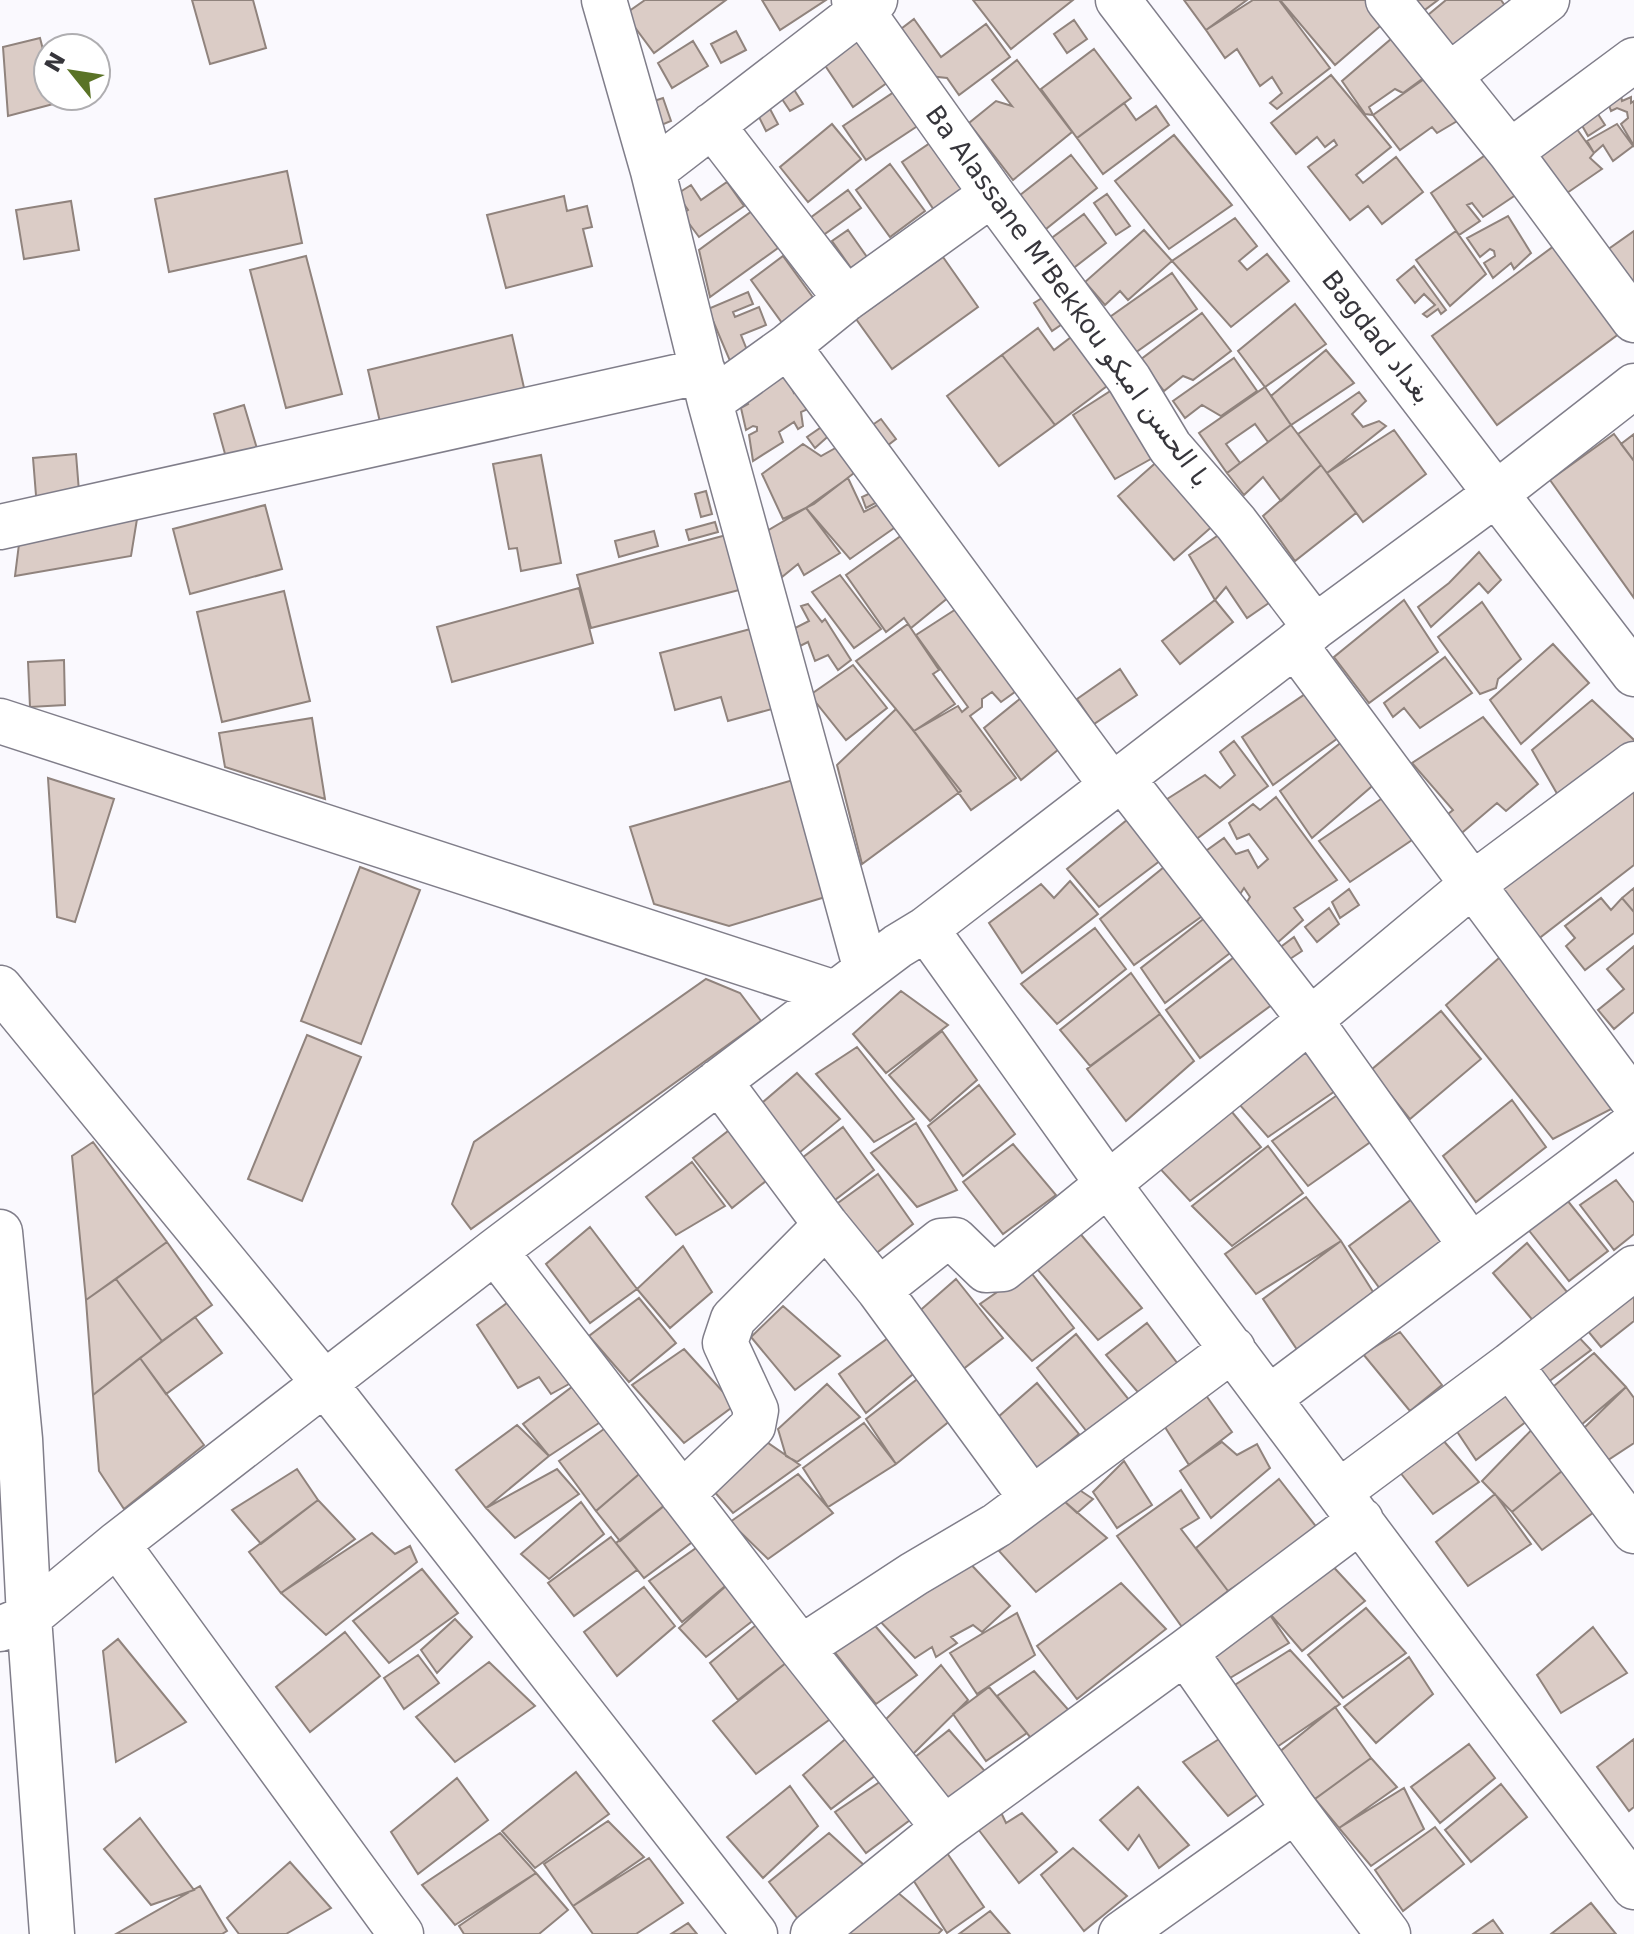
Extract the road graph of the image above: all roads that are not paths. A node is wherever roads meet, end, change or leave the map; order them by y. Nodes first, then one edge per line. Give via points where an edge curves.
1 (604, 0) edge
2 (1118, 0) edge
3 (1388, 0) edge
4 (1547, 0) edge
5 (864, 3) edge
6 (1634, 60) edge
7 (1449, 76) junction
8 (712, 125) junction
9 (1510, 152) junction
10 (653, 171) junction
11 (992, 194) junction
12 (846, 299) junction
13 (1634, 320) edge
14 (788, 346) junction
15 (706, 386) junction
16 (1634, 386) edge
17 (1497, 493) junction
18 (0, 527) edge
19 (1305, 636) junction
20 (1634, 674) edge
21 (0, 721) edge
22 (1634, 764) edge
23 (1117, 782) junction
24 (1473, 884) junction
25 (926, 929) junction
26 (850, 982) junction
27 (0, 988) edge
28 (1310, 1020) junction
29 (719, 1081) junction
30 (1634, 1102) edge
31 (1634, 1124) edge
32 (1108, 1184) junction
33 (826, 1225) junction
34 (0, 1232) edge
35 (1471, 1246) junction
36 (495, 1251) junction
37 (1634, 1268) edge
38 (879, 1290) junction
39 (1233, 1349) junction
40 (1510, 1365) junction
41 (325, 1384) junction
42 (1269, 1398) junction
43 (10, 1439) edge
44 (1621, 1486) edge
45 (682, 1494) junction
46 (1032, 1499) junction
47 (1350, 1506) junction
48 (1634, 1531) edge
49 (117, 1544) junction
50 (15, 1623) edge
51 (801, 1648) junction
52 (1185, 1652) junction
53 (1295, 1810) junction
54 (944, 1828) junction
55 (1634, 1887) edge
56 (52, 1934) edge
57 (401, 1934) edge
58 (755, 1934) edge
59 (813, 1934) edge
60 (1121, 1934) edge
61 (1388, 1934) edge

1 - 10 street
2 - 17 street, Bagdad بغداد
3 - 7 street
4 - 7 street
5 - 8 street
5 - 11 street, Ba Alassane M'Bekkou با الحسن امبكو
6 - 9 street
7 - 9 street
8 - 10 street
8 - 12 street
9 - 13 street
10 - 15 street
11 - 12 street
11 - 19 street, Ba Alassane M'Bekkou با الحسن امبكو via 1129,379 1170,447 1236,523
12 - 14 street
14 - 15 street
14 - 23 street
15 - 18 street
15 - 26 street
16 - 17 street
17 - 19 street
17 - 20 street, Bagdad بغداد
19 - 23 street
19 - 24 street, Ba Alassane M'Bekkou با الحسن امبكو
21 - 26 street
22 - 24 street
23 - 25 street
23 - 28 street
24 - 28 street
24 - 30 street, Ba Alassane M'Bekkou با الحسن امبكو
25 - 26 street
25 - 32 street
26 - 29 street
27 - 41 street
28 - 32 street
28 - 35 street
29 - 33 street
29 - 36 street
31 - 35 street
32 - 38 street via 1003,1269 986,1270 955,1240 941,1241
32 - 39 street
33 - 38 street
33 - 45 street via 733,1319 725,1343 756,1410 753,1426
34 - 43 street
35 - 42 street
36 - 41 street
36 - 45 street
37 - 40 street
38 - 46 street
39 - 42 street
39 - 46 street
40 - 44 street
40 - 47 street
41 - 49 street
41 - 58 street
42 - 47 street
43 - 50 street
44 - 48 street
45 - 51 street
46 - 51 street
47 - 52 street
47 - 55 street
49 - 50 street
49 - 57 street
50 - 56 street
51 - 54 street
52 - 53 street
52 - 54 street
53 - 60 street
53 - 61 street
54 - 59 street

